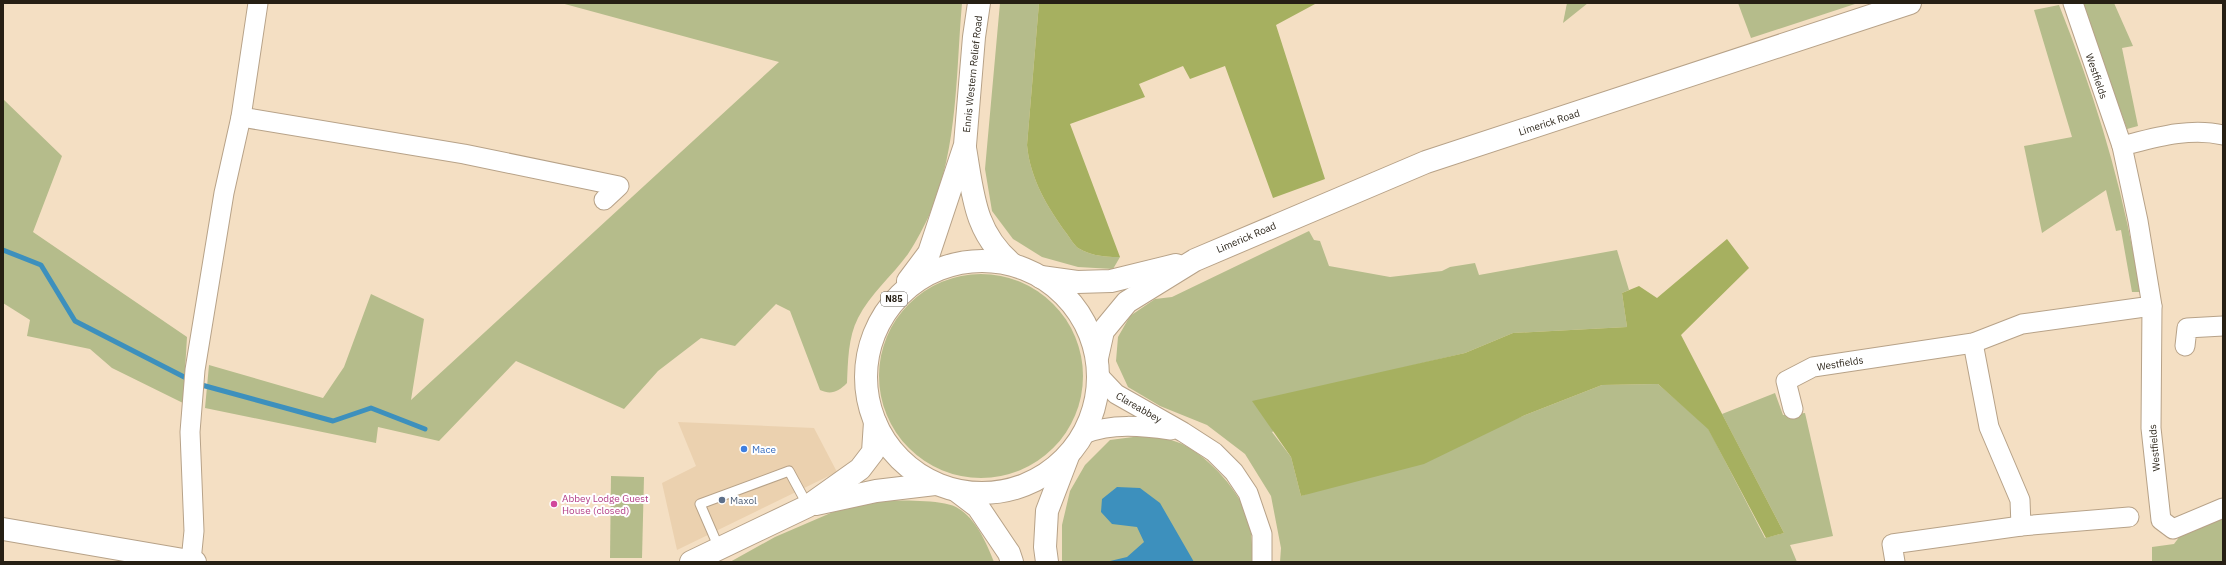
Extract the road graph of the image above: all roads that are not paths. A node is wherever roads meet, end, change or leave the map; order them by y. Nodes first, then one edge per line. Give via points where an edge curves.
1 (258, 3) edge
2 (980, 3) edge
3 (1910, 3) edge
4 (2072, 4) edge
5 (241, 117) junction
6 (2223, 134) edge
7 (965, 145) junction
8 (2122, 146) junction
9 (604, 200) dead end
10 (1195, 260) junction
11 (1012, 264) junction
12 (1041, 277) junction
13 (896, 296) junction
14 (2152, 306) junction
15 (2223, 326) edge
16 (1973, 343) junction
17 (2185, 346) dead end
18 (1098, 367) junction
19 (1793, 409) dead end
20 (875, 422) junction
21 (1183, 432) junction
22 (1084, 434) junction
23 (1068, 456) junction
24 (935, 484) junction
25 (957, 491) junction
26 (808, 506) junction
27 (2223, 508) edge
28 (2129, 517) dead end
29 (2021, 526) junction
30 (3, 529) edge
31 (719, 548) junction
32 (165, 560) edge
33 (193, 562) edge
34 (691, 562) edge
35 (1012, 562) edge
36 (1047, 562) edge
37 (1262, 562) edge
38 (1895, 562) edge

1 - 5 street
2 - 7 main road, Ennis Western Relief Road / N85 via 974,37
3 - 10 main road, Limerick Road via 1426,162
4 - 8 street, Westfields
5 - 9 street via 464,154 619,186
5 - 33 street via 224,193 195,379 190,432
6 - 8 street via 2168,134
7 - 11 main road, Ennis Western Relief Road / N85 via 983,230 997,252
7 - 13 main road, Ennis Western Relief Road / N85 via 929,253
8 - 14 street, Westfields
10 - 12 main road via 1111,281 1077,282
10 - 18 main road via 1127,302 1103,331
11 - 12 main road, N85
11 - 13 main road, N85 via 965,260 939,267 916,279
12 - 18 main road, N85 via 1061,295 1083,323
13 - 20 main road, N85 via 881,317 867,361 867,391
14 - 16 street, Westfields via 2022,324
14 - 27 street, Westfields via 2151,428 2161,520 2173,529
15 - 17 street via 2188,328
16 - 19 street, Westfields via 1813,367 1786,381
16 - 29 street via 1989,427 2020,500
18 - 21 street, Clareabbey via 1116,394
18 - 22 main road, N85 via 1094,405
20 - 24 main road, N85 via 905,461
20 - 26 main road via 873,452 860,468
21 - 22 street, Clareabbey via 1141,426 1101,427
21 - 37 street, Clareabbey via 1214,452 1234,472 1248,492 1262,534
22 - 23 main road, N85
23 - 25 main road, N85 via 1040,478 1019,488 995,493
23 - 36 main road, N85 via 1047,511
24 - 25 main road, N85
24 - 26 main road via 876,491
25 - 35 main road, N85 via 978,507 1009,553
26 - 31 main road
26 - 31 lane via 789,471 700,504
28 - 29 street
29 - 38 street via 1892,544
30 - 32 main road
31 - 34 main road
32 - 33 main road

